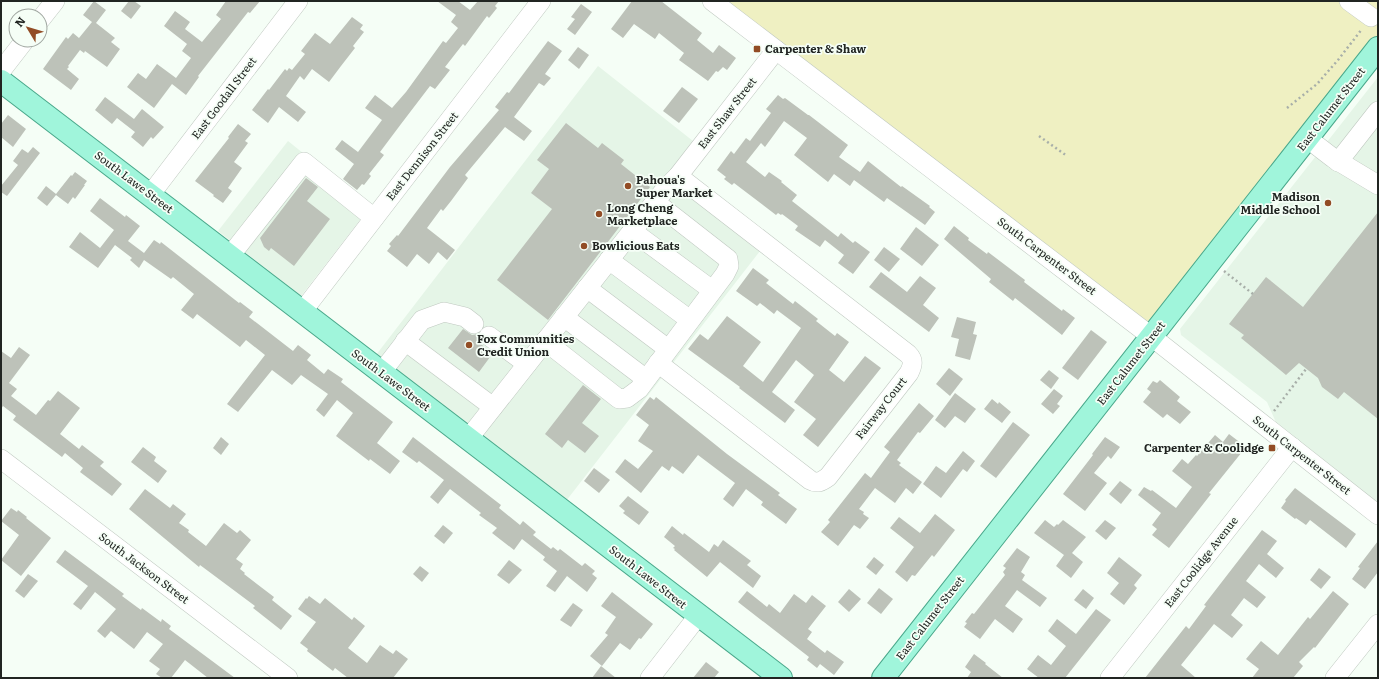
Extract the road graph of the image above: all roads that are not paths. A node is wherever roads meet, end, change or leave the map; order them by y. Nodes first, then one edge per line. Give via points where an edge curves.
1 (55, 1) edge
2 (298, 1) edge
3 (541, 1) edge
4 (712, 1) edge
5 (1349, 1) edge
6 (48, 10) edge
7 (1371, 17) road end
8 (19, 48) edge
9 (1378, 48) edge
10 (776, 50) junction
11 (1, 71) edge
12 (1, 81) edge
13 (1378, 111) edge
14 (1307, 138) junction
15 (1338, 162) junction
16 (678, 176) junction
17 (1378, 185) edge
18 (150, 195) junction
19 (655, 202) junction
20 (374, 218) junction
21 (632, 231) junction
22 (230, 256) junction
23 (610, 260) junction
24 (587, 288) junction
25 (712, 290) junction
26 (302, 312) junction
27 (564, 317) junction
28 (690, 320) junction
29 (1152, 337) junction
30 (405, 341) junction
31 (545, 341) junction
32 (665, 362) junction
33 (527, 364) junction
34 (381, 373) junction
35 (646, 379) junction
36 (493, 407) junction
37 (468, 439) junction
38 (1292, 447) junction
39 (1, 458) edge
40 (1378, 515) edge
41 (698, 616) junction
42 (1378, 624) edge
43 (288, 678) edge
44 (650, 678) edge
45 (781, 678) edge
46 (883, 678) edge
47 (1110, 678) edge
48 (1335, 678) edge

1 - 6 street
2 - 18 street, East Goodall Street
3 - 20 street, East Dennison Street
4 - 10 street, South Carpenter Street
5 - 7 street
8 - 11 street
9 - 14 main road, East Calumet Street
10 - 16 street, East Shaw Street
10 - 29 street, South Carpenter Street
12 - 18 main road, South Lawe Street
13 - 15 street
14 - 15 street
14 - 29 main road, East Calumet Street
15 - 17 street
16 - 19 street, East Shaw Street
16 - 32 street, Fairway Court via 908,354 913,362 909,373 828,477 819,482 810,480
18 - 22 main road, South Lawe Street
19 - 21 street, East Shaw Street
19 - 25 street via 728,259 729,266
20 - 22 street via 304,162
20 - 26 street, East Dennison Street
21 - 23 street, East Shaw Street
21 - 25 street
22 - 26 main road, South Lawe Street
23 - 24 street, East Shaw Street
23 - 28 street
24 - 27 street, East Shaw Street
24 - 32 street
25 - 28 street
26 - 34 main road, South Lawe Street
27 - 31 street, East Shaw Street
27 - 35 street
28 - 32 street
29 - 38 street, South Carpenter Street
29 - 46 main road, East Calumet Street
30 - 33 street via 422,320 444,312 465,317
30 - 34 street
30 - 36 street
31 - 33 street, East Shaw Street
31 - 35 street via 619,399 627,398 639,389
32 - 35 street
33 - 36 street, East Shaw Street
34 - 37 main road, South Lawe Street
36 - 37 street, East Shaw Street
37 - 41 main road, South Lawe Street
38 - 40 street, South Carpenter Street
38 - 47 street, East Coolidge Avenue
39 - 43 street, South Jackson Street
41 - 44 street
41 - 45 main road, South Lawe Street
42 - 48 street

